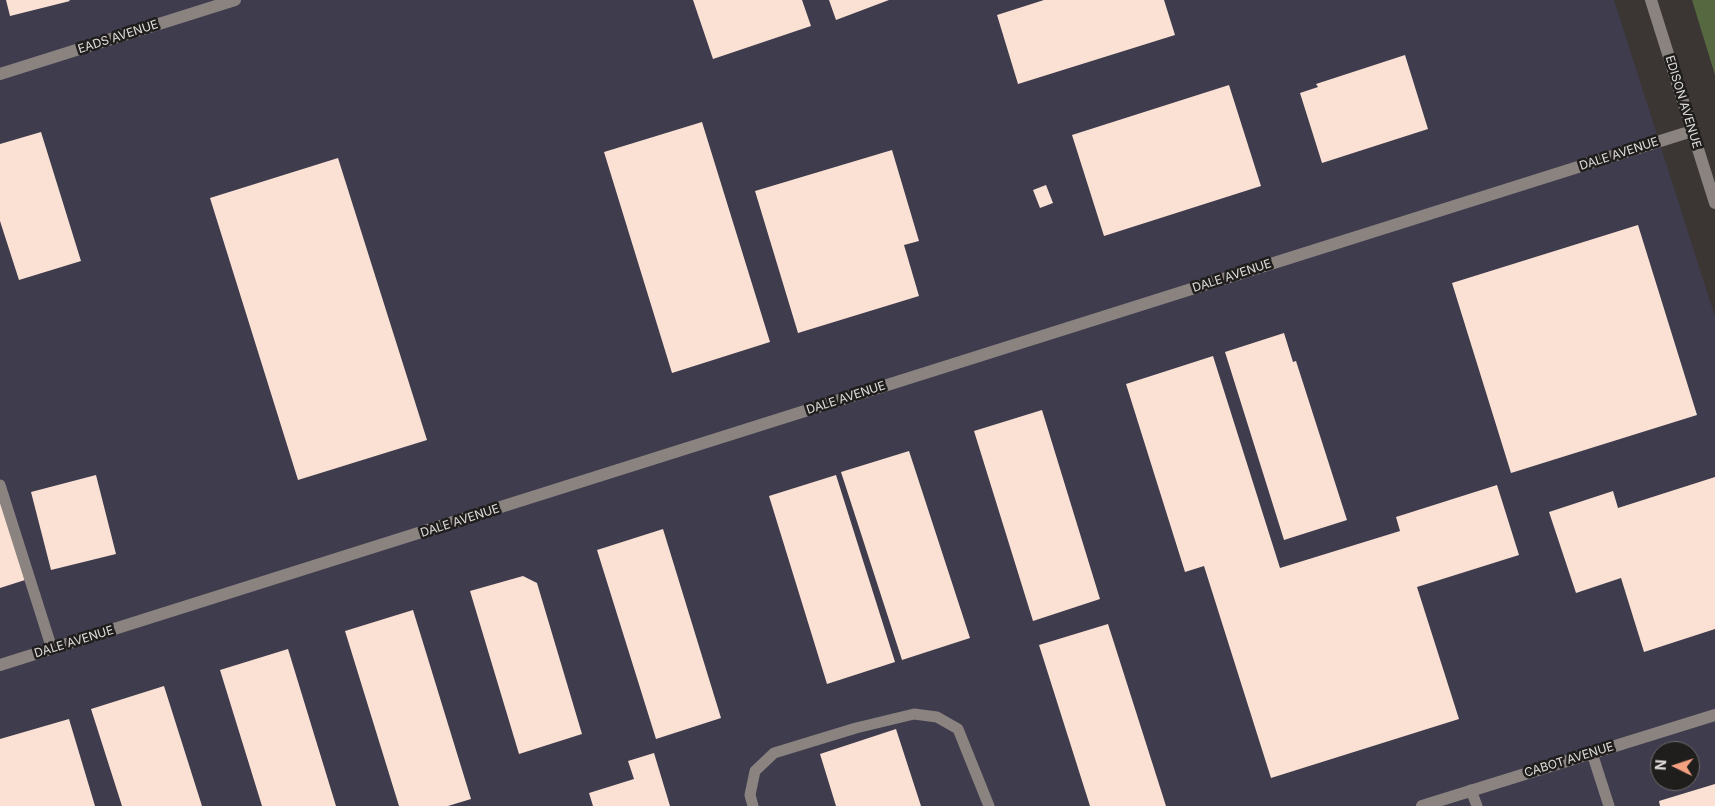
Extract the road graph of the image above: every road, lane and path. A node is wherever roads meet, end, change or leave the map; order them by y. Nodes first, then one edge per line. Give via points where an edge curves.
1 (235, 0) edge
2 (1651, 0) edge
3 (0, 74) edge
4 (1692, 131) junction
5 (1715, 203) edge
6 (0, 485) edge
7 (52, 649) junction
8 (0, 665) edge
9 (1715, 715) edge
10 (1592, 753) junction
11 (1472, 790) junction
12 (753, 806) edge
13 (989, 806) edge
14 (1422, 806) edge
15 (1477, 806) edge
16 (1609, 806) edge

1 - 3 street, EADS AVENUE
2 - 4 street, EDISON AVENUE
4 - 5 street, EDISON AVENUE
4 - 7 street, DALE AVENUE
6 - 7 lane
7 - 8 street, DALE AVENUE
9 - 10 street, CABOT AVENUE
10 - 11 street, CABOT AVENUE
10 - 16 lane
11 - 14 street, CABOT AVENUE
11 - 15 lane
12 - 13 lane via 750,795 754,772 774,752 914,714 937,717 958,729

